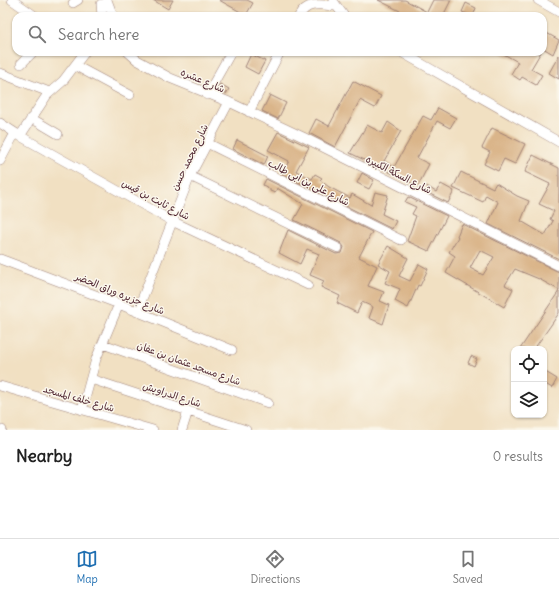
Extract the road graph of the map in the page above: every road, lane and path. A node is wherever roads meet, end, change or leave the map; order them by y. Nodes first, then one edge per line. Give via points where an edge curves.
1 (12, 0) edge
2 (538, 0) edge
3 (104, 2) edge
4 (334, 3) edge
5 (29, 12) edge
6 (103, 12) edge
7 (110, 12) edge
8 (302, 12) edge
9 (341, 12) edge
10 (559, 12) edge
11 (29, 56) edge
12 (82, 56) edge
13 (132, 56) edge
14 (229, 56) edge
15 (278, 56) edge
16 (408, 56) edge
17 (21, 64) dead end
18 (76, 66) junction
19 (0, 73) edge
20 (49, 92) junction
21 (130, 95) dead end
22 (207, 95) junction
23 (229, 102) junction
24 (249, 112) junction
25 (31, 118) junction
26 (0, 123) edge
27 (17, 134) junction
28 (58, 134) dead end
29 (559, 142) edge
30 (207, 143) junction
31 (0, 161) edge
32 (190, 176) junction
33 (172, 221) junction
34 (401, 240) dead end
35 (338, 248) dead end
36 (0, 258) edge
37 (559, 266) edge
38 (308, 285) dead end
39 (119, 304) junction
40 (137, 312) junction
41 (103, 344) junction
42 (232, 350) dead end
43 (91, 379) junction
44 (0, 386) edge
45 (268, 403) dead end
46 (82, 410) junction
47 (188, 411) junction
48 (152, 430) edge
49 (182, 430) edge
50 (246, 430) edge

1 - 5 street
2 - 10 street
3 - 6 street
3 - 7 street
4 - 8 street via 310,5
4 - 9 street
11 - 17 street
12 - 18 street
13 - 22 street, شارع عشره via 170,78
14 - 22 street
15 - 24 street
16 - 29 street
18 - 20 street
18 - 21 street
19 - 20 street
20 - 25 street
22 - 23 street, شارع عشره
23 - 24 street, شارع السكة الكبيره
23 - 30 street, شارع محمد حسن
24 - 37 street, شارع السكة الكبيره
25 - 27 street
25 - 28 street
26 - 27 street, شارع ثابت بن قيس
27 - 31 street
27 - 33 street, شارع ثابت بن قيس
30 - 32 street, شارع محمد حسن
30 - 34 street, شارع على بن ابى طالب
32 - 33 street, شارع محمد حسن
32 - 35 street
33 - 38 street, شارع ثابت بن قيس
33 - 40 street, شارع محمد حسن
36 - 39 street, شارع جزيره وراق الحضر
39 - 40 street, شارع جزيره وراق الحضر
39 - 41 street
40 - 42 street, شارع جزيره وراق الحضر
41 - 43 street
41 - 45 street, شارع مسجد عثمان بن عفان
43 - 46 street
43 - 47 street, شارع الدراويش
44 - 46 street, شارع خلف المسجد
46 - 48 street, شارع خلف المسجد
47 - 49 street
47 - 50 street, شارع الدراويش

